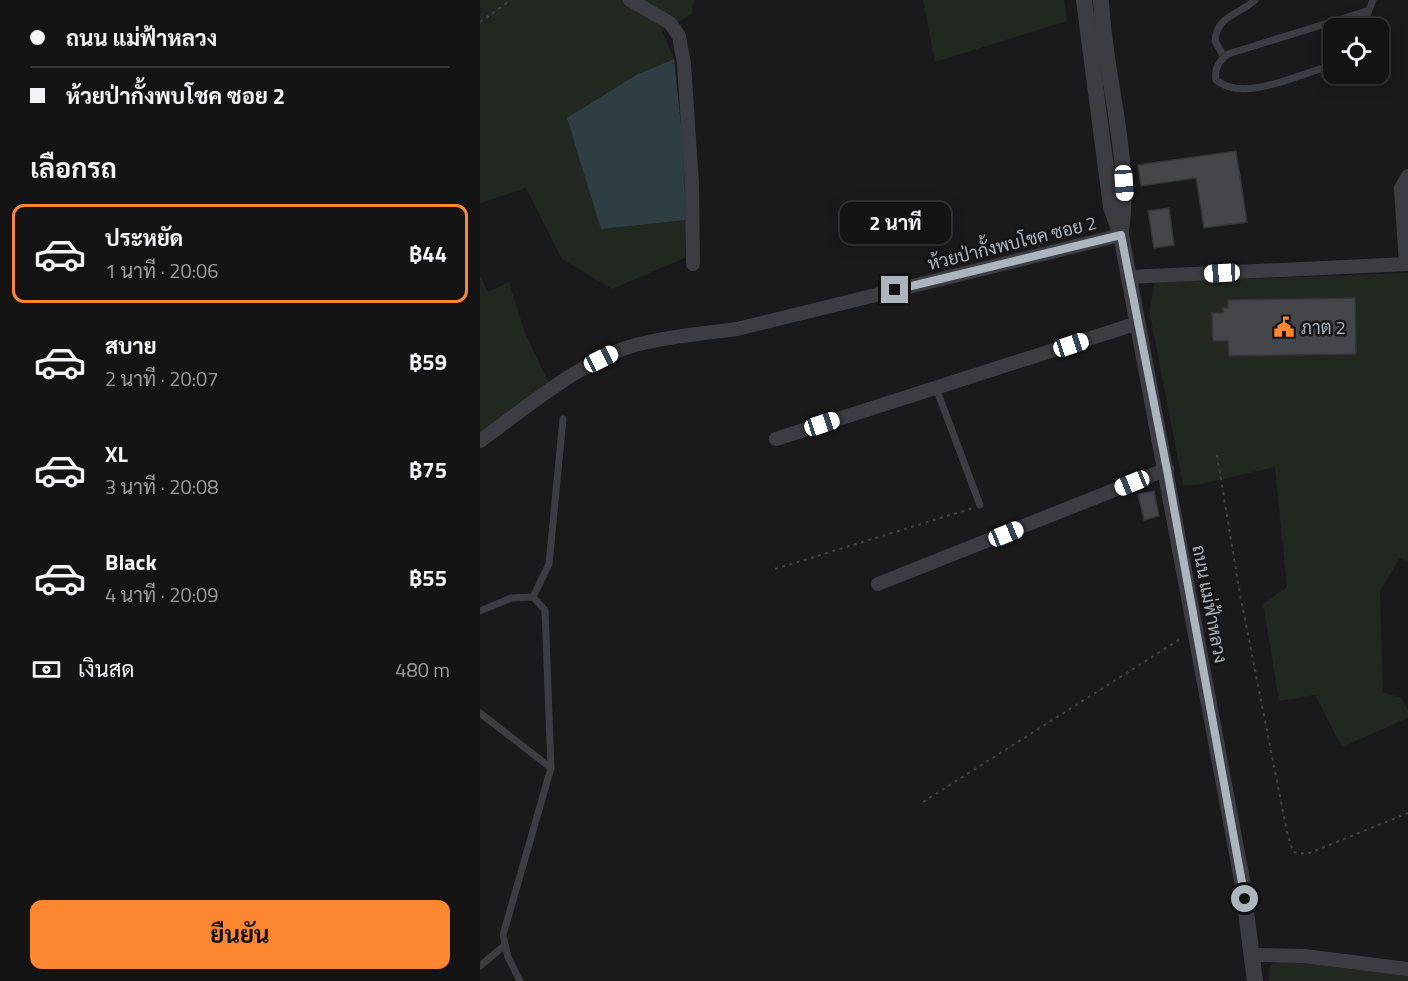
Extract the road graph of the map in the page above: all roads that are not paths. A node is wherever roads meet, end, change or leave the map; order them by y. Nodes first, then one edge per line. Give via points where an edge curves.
1 (630, 0) edge
2 (1084, 0) edge
3 (1101, 0) edge
4 (1255, 0) edge
5 (1373, 0) edge
6 (1367, 11) junction
7 (1365, 18) edge
8 (1224, 57) junction
9 (1323, 69) edge
10 (1408, 176) edge
11 (1121, 235) junction
12 (693, 264) dead end
13 (1407, 264) edge
14 (1130, 277) junction
15 (1138, 323) junction
16 (936, 388) junction
17 (563, 418) dead end
18 (776, 439) dead end
19 (480, 441) edge
20 (1167, 470) junction
21 (980, 505) road end
22 (878, 584) dead end
23 (533, 597) junction
24 (480, 611) edge
25 (480, 712) edge
26 (551, 768) junction
27 (505, 945) junction
28 (1253, 956) junction
29 (480, 966) edge
30 (1408, 969) edge
31 (520, 981) edge
32 (1255, 981) edge

1 - 12 street via 670,23 679,36 692,184
2 - 11 street via 1111,207
3 - 11 street via 1122,160 1125,205
4 - 8 lane via 1220,24 1215,41
5 - 6 lane
6 - 7 lane
6 - 8 lane
8 - 9 lane via 1215,72 1216,80 1228,87 1265,87
10 - 13 street via 1401,188
11 - 14 street, ถนน แม่ฟ้าหลวง
11 - 19 street, ห้วยป่ากั้งพบโชค ซอย 2 via 737,329 679,336 617,351 571,375
13 - 14 street
14 - 15 street, ถนน แม่ฟ้าหลวง
15 - 16 street
15 - 20 street, ถนน แม่ฟ้าหลวง
16 - 18 street
16 - 21 lane
17 - 23 lane via 549,564
20 - 22 street
20 - 28 street, ถนน แม่ฟ้าหลวง
23 - 24 lane via 511,598
23 - 26 lane via 545,610
25 - 26 lane
26 - 27 lane via 503,935
27 - 29 lane
27 - 31 lane
28 - 30 street via 1305,956
28 - 32 street, ถนน แม่ฟ้าหลวง

